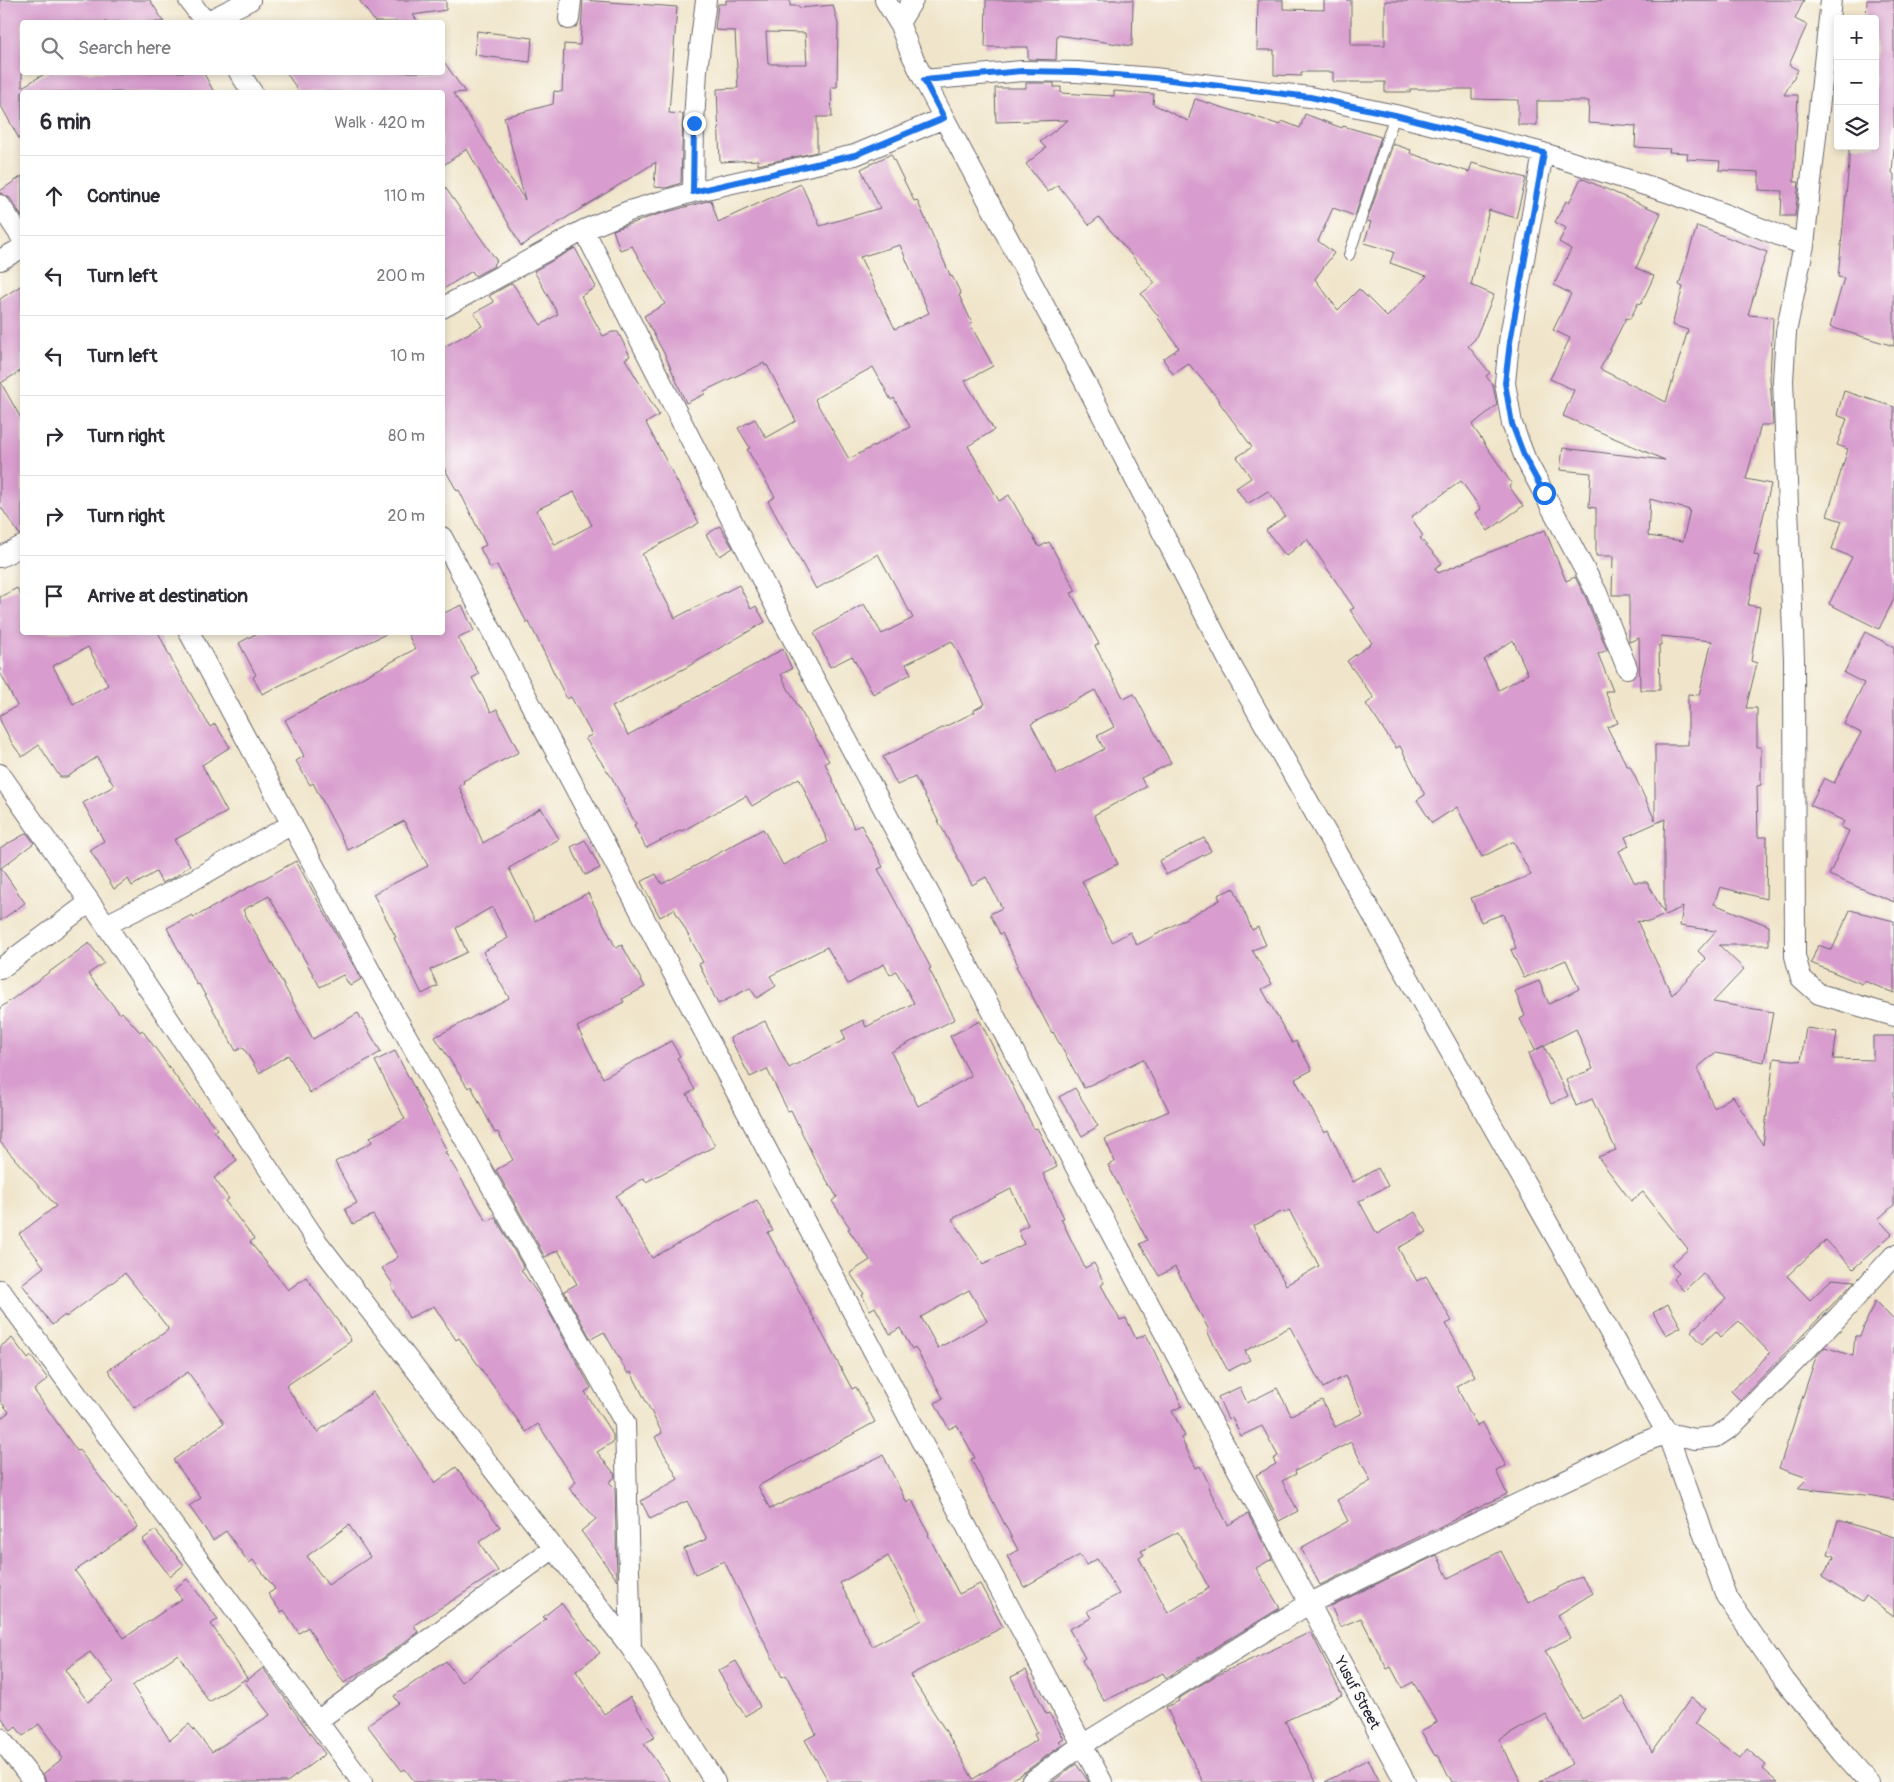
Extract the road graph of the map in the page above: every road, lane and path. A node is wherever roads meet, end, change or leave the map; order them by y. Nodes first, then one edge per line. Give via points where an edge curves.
1 (189, 0) edge
2 (250, 0) edge
3 (706, 0) edge
4 (885, 0) edge
5 (913, 0) edge
6 (1831, 0) edge
7 (204, 20) edge
8 (210, 20) edge
9 (899, 23) junction
10 (241, 75) edge
11 (924, 80) junction
12 (251, 90) edge
13 (1395, 115) junction
14 (944, 118) junction
15 (1544, 153) junction
16 (693, 192) junction
17 (0, 205) edge
18 (584, 230) junction
19 (20, 235) edge
20 (1804, 245) junction
21 (20, 249) edge
22 (1349, 255) dead end
23 (0, 260) edge
24 (445, 306) edge
25 (445, 543) edge
26 (20, 547) edge
27 (0, 557) edge
28 (191, 635) edge
29 (1627, 668) dead end
30 (0, 774) edge
31 (292, 824) junction
32 (90, 902) junction
33 (106, 925) junction
34 (0, 969) edge
35 (1894, 1016) edge
36 (1894, 1255) edge
37 (0, 1290) edge
38 (1667, 1433) junction
39 (554, 1548) junction
40 (1310, 1603) junction
41 (632, 1648) junction
42 (316, 1721) junction
43 (0, 1738) edge
44 (1082, 1745) junction
45 (34, 1782) edge
46 (362, 1782) edge
47 (715, 1782) edge
48 (1031, 1782) edge
49 (1102, 1782) edge
50 (1405, 1782) edge
51 (1870, 1782) edge

1 - 7 street
2 - 8 street
3 - 16 street via 697,70
4 - 9 street
5 - 9 street
6 - 20 street
9 - 11 street
10 - 12 street
11 - 13 street via 1022,71 1154,78 1310,97
11 - 14 street
13 - 15 street
13 - 22 lane
14 - 16 street via 855,155
14 - 38 street via 1232,666
15 - 20 street via 1670,193
15 - 29 street via 1505,383 1512,424 1525,458 1596,593
16 - 18 street via 629,211
17 - 19 street
18 - 24 street
18 - 40 street, Yusuf Street via 786,626
20 - 35 street via 1786,332 1783,380 1794,658 1795,956 1800,978 1819,994
21 - 23 street
25 - 44 street
26 - 27 street
28 - 31 street
30 - 32 street
31 - 33 street via 181,888
31 - 41 street via 376,982 624,1423
32 - 33 street
32 - 34 street
33 - 39 street via 318,1243
36 - 38 street via 1731,1427 1716,1437 1695,1439
37 - 42 street
38 - 40 street
38 - 51 street via 1726,1596 1784,1681
39 - 41 street
39 - 42 street
40 - 44 street
40 - 50 street, Yusuf Street
41 - 47 street
42 - 46 street
43 - 45 street
44 - 48 street
44 - 49 street

